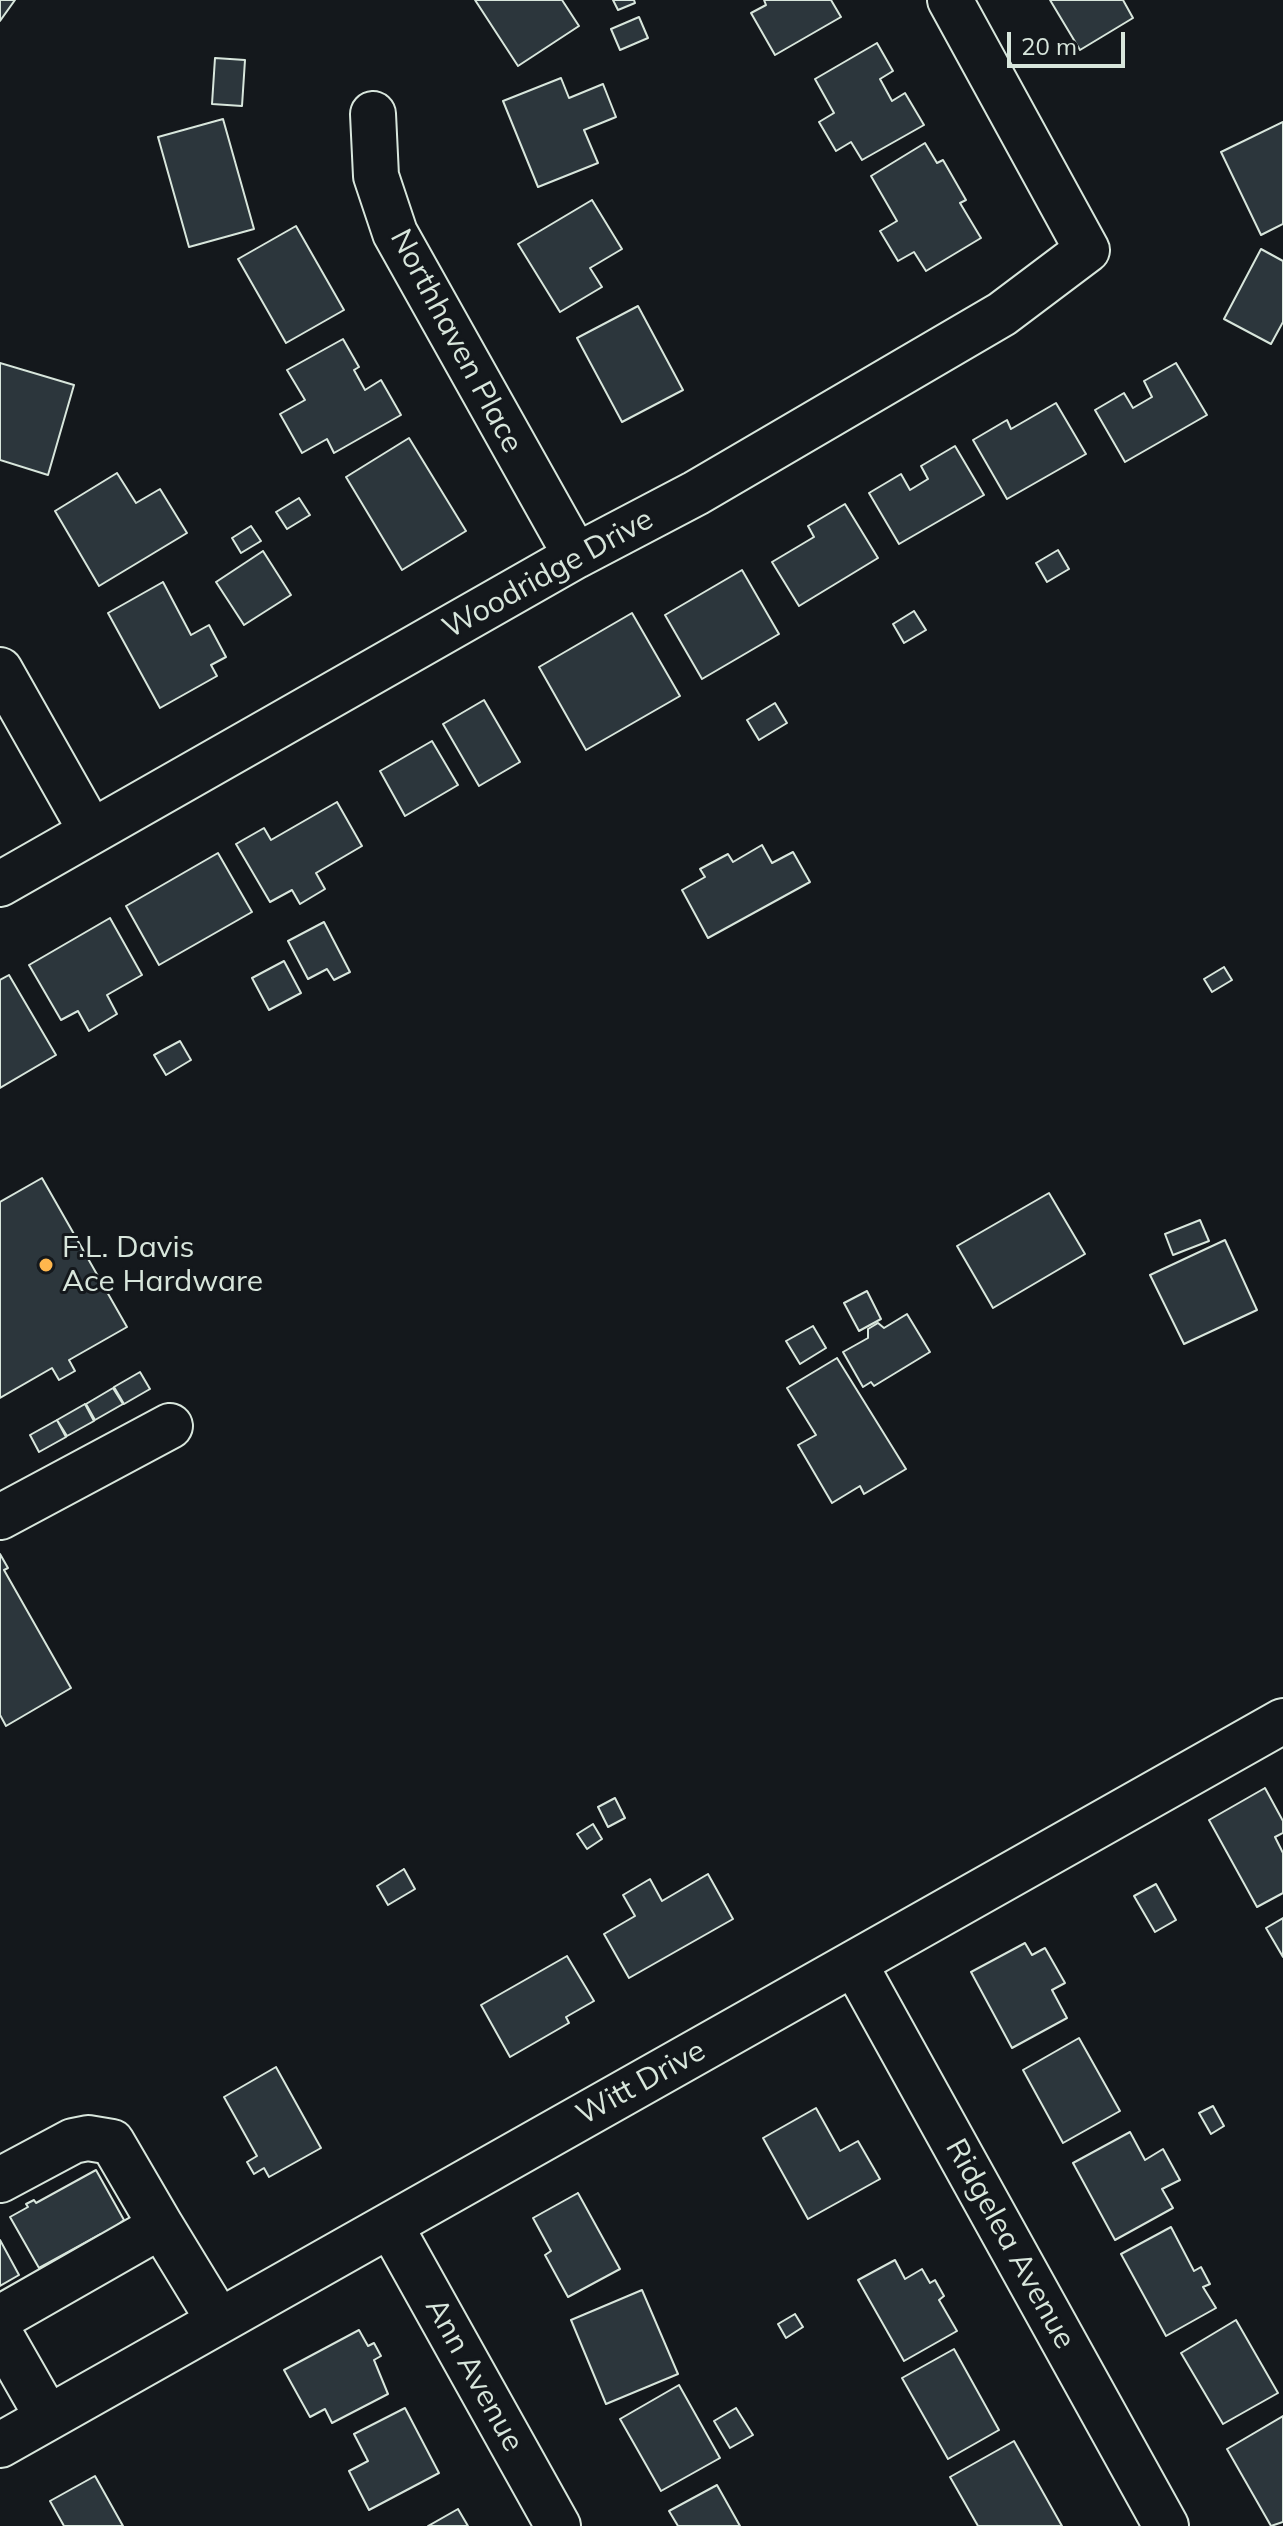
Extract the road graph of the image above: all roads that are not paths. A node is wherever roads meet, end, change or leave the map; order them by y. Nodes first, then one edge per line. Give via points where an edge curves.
1 (950, 0) edge
2 (373, 114) dead end
3 (576, 556) junction
4 (0, 670) edge
5 (91, 831) junction
6 (0, 884) edge
7 (170, 1426) dead end
8 (0, 1517) edge
9 (1283, 1721) edge
10 (854, 1963) junction
11 (0, 2180) edge
12 (390, 2225) junction
13 (161, 2226) junction
14 (0, 2318) edge
15 (219, 2321) junction
16 (0, 2334) edge
17 (48, 2418) junction
18 (0, 2445) edge
19 (558, 2526) edge
20 (1166, 2526) edge

1 - 3 street, Woodridge Drive via 1087,250 1002,314 696,493
2 - 3 street, Northhaven Place via 376,176 395,233
3 - 5 street, Woodridge Drive
4 - 5 street
5 - 6 street, Woodridge Drive
7 - 8 street
9 - 10 street, Witt Drive
10 - 12 street, Witt Drive
10 - 20 street, Ridgelea Avenue
11 - 13 street via 73,2141 112,2142
12 - 15 street, Witt Drive
12 - 19 street, Ann Avenue
13 - 14 street
13 - 15 street
15 - 17 street, Witt Drive
16 - 17 street
17 - 18 street, Witt Drive

